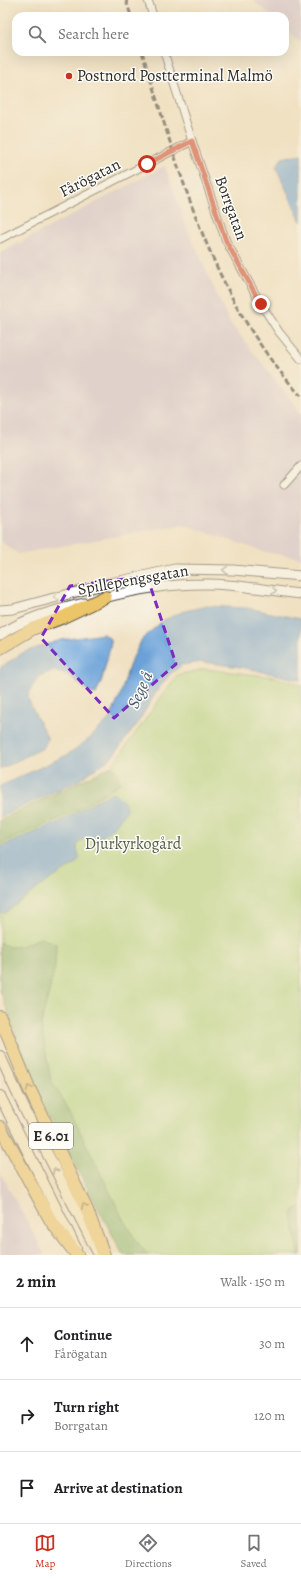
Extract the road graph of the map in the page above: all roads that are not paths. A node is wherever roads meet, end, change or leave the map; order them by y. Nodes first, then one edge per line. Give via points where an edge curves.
1 (148, 0) edge
2 (152, 12) edge
3 (165, 56) edge
4 (192, 141) junction
5 (0, 239) edge
6 (301, 359) edge
7 (301, 466) edge
8 (284, 485) dead end
9 (301, 576) edge
10 (301, 594) edge
11 (105, 597) junction
12 (0, 610) edge
13 (0, 635) edge
14 (0, 648) edge
15 (0, 1017) edge
16 (0, 1056) edge
17 (0, 1096) edge
18 (0, 1127) edge
19 (78, 1255) edge
20 (99, 1255) edge
21 (104, 1255) edge

1 - 2 street
3 - 4 street, Borrgatan
4 - 5 street, Fårögatan
4 - 6 street, Borrgatan via 226,241 261,304
7 - 8 street
9 -> 12 street, Spillepengsgatan via 233,570 175,569
11 -> 10 street, Spillepengsgatan via 167,586 204,584 254,587
11 - 13 street, Spillepengsgatan via 50,612 18,624
11 - 14 highway via 32,629
21 -> 15 highway, E 6.01
20 -> 16 main road
17 - 19 main road
18 - 19 highway, E 6.01 via 51,1221

